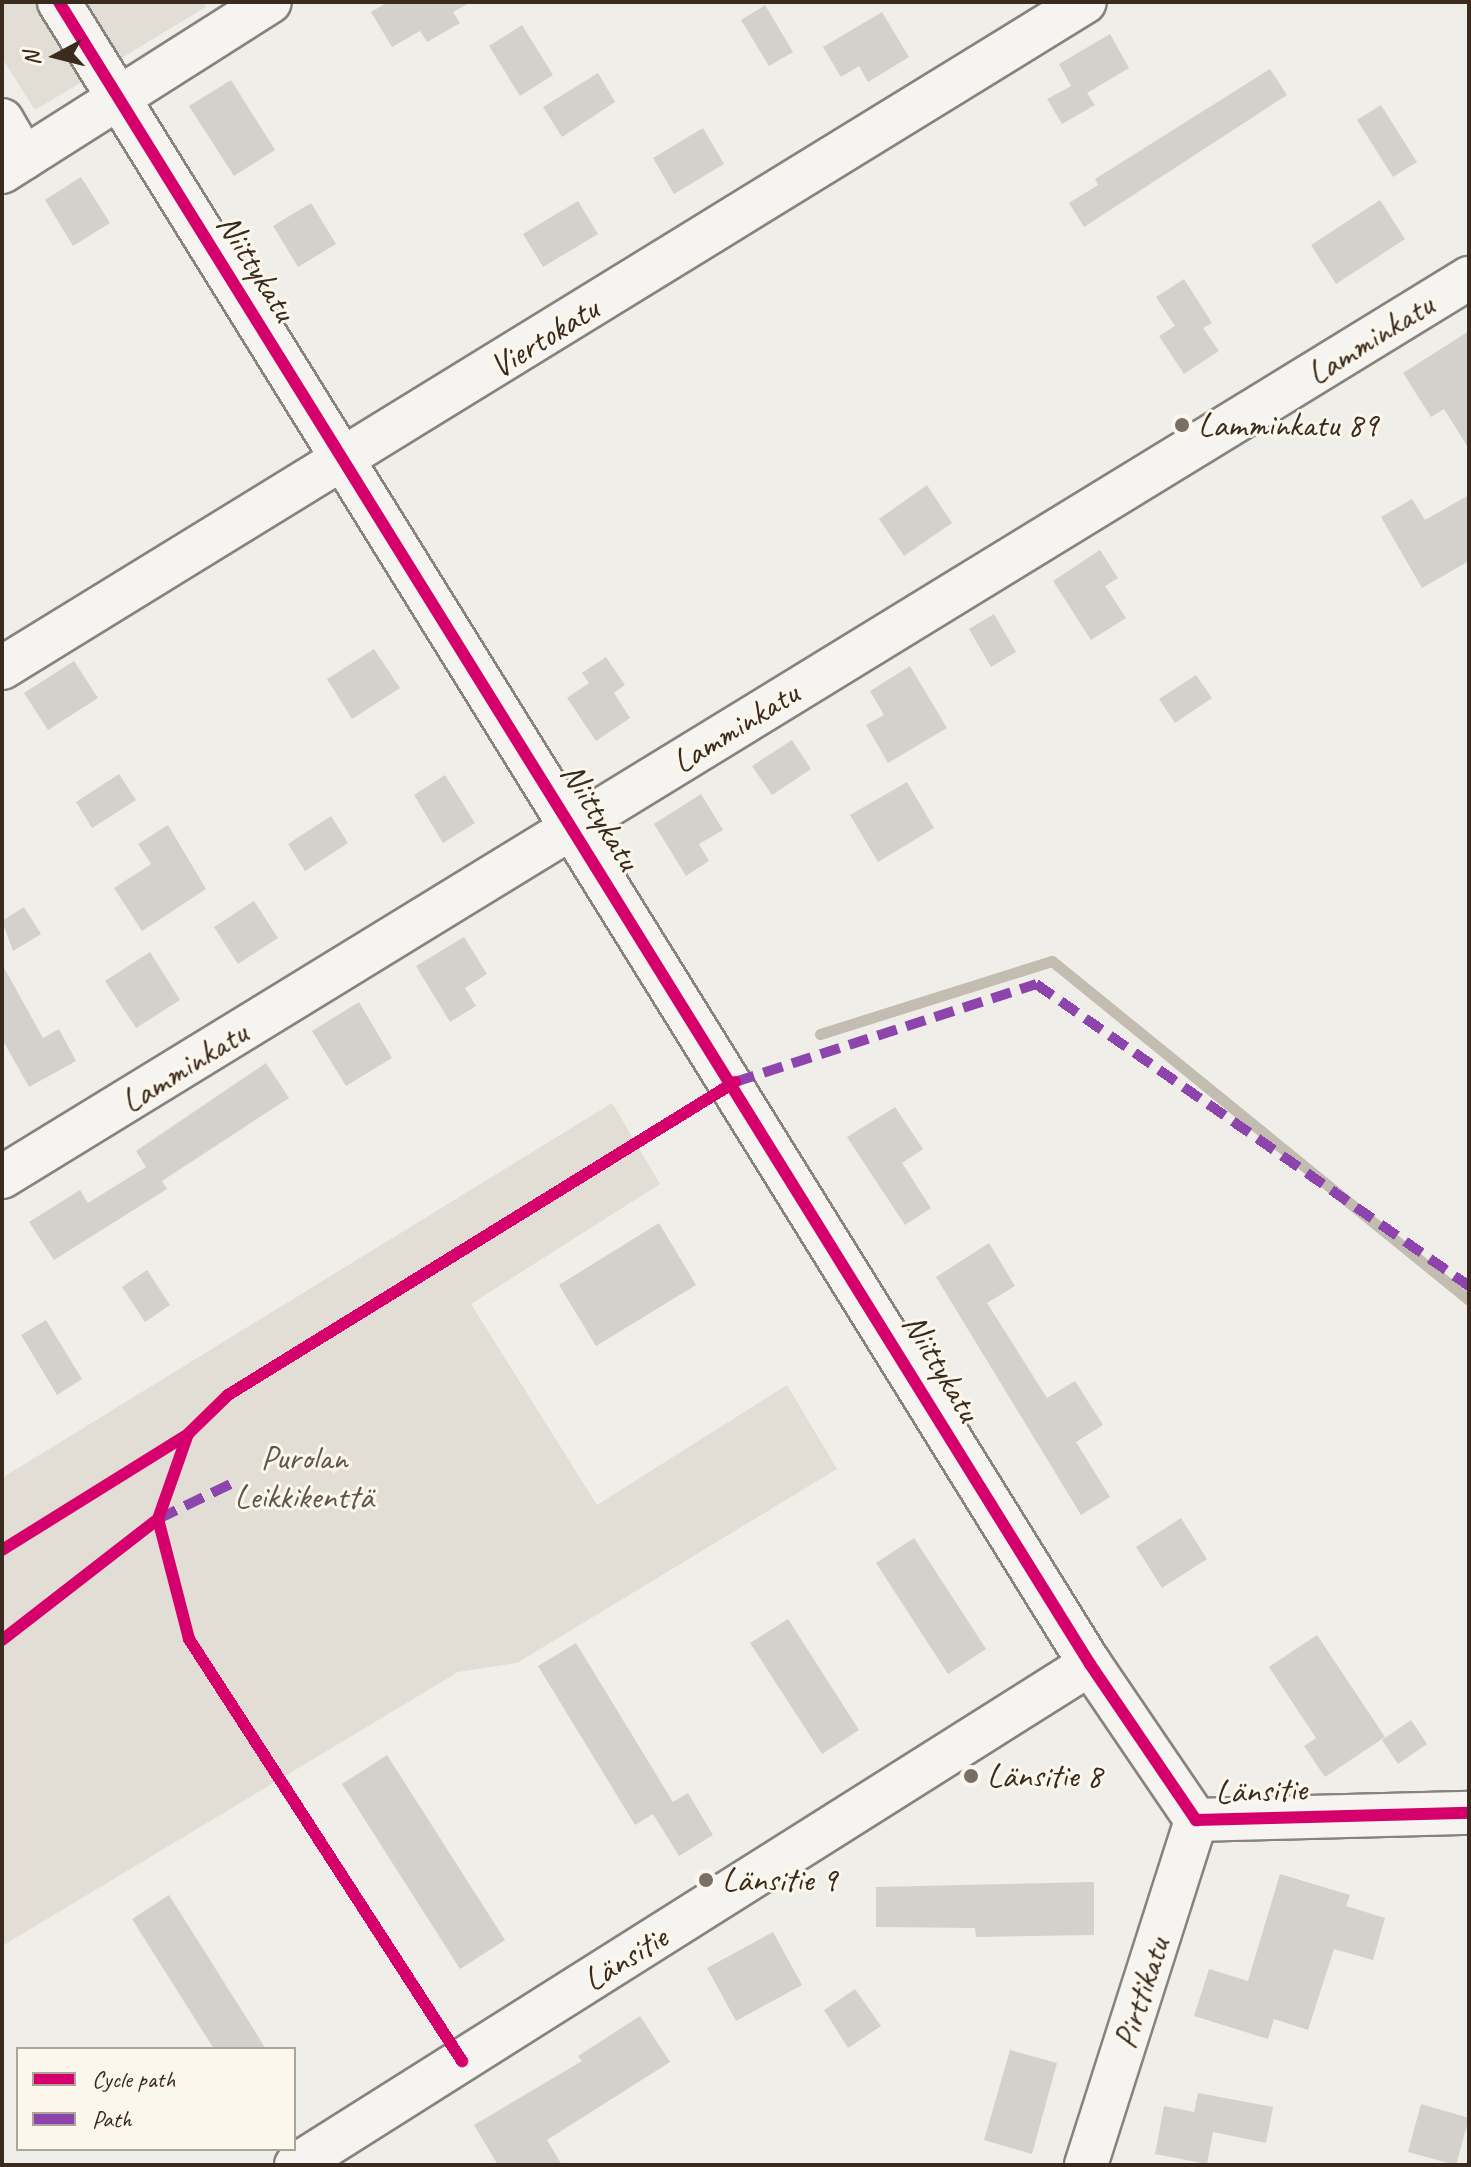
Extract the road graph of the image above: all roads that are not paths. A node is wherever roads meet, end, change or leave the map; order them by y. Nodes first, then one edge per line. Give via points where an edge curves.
1 (59, 2) edge
2 (1085, 2) edge
3 (243, 9) edge
4 (119, 99) junction
5 (2, 120) edge
6 (13, 165) edge
7 (1469, 278) edge
8 (345, 460) junction
9 (2, 668) edge
10 (574, 826) junction
11 (2, 1177) edge
12 (1090, 1664) junction
13 (1469, 1813) edge
14 (1196, 1820) junction
15 (296, 2165) edge
16 (1086, 2165) edge

1 - 4 street, Niittykatu
2 - 8 street, Viertokatu
3 - 4 street
4 - 6 street
4 - 8 street, Niittykatu
5 - 6 street
7 - 10 street, Lamminkatu
8 - 9 street, Viertokatu
8 - 10 street, Niittykatu
10 - 11 street, Lamminkatu
10 - 12 street, Niittykatu
12 - 14 street, Länsitie
12 - 15 street, Länsitie
13 - 14 street, Länsitie
14 - 16 street, Pirttikatu

